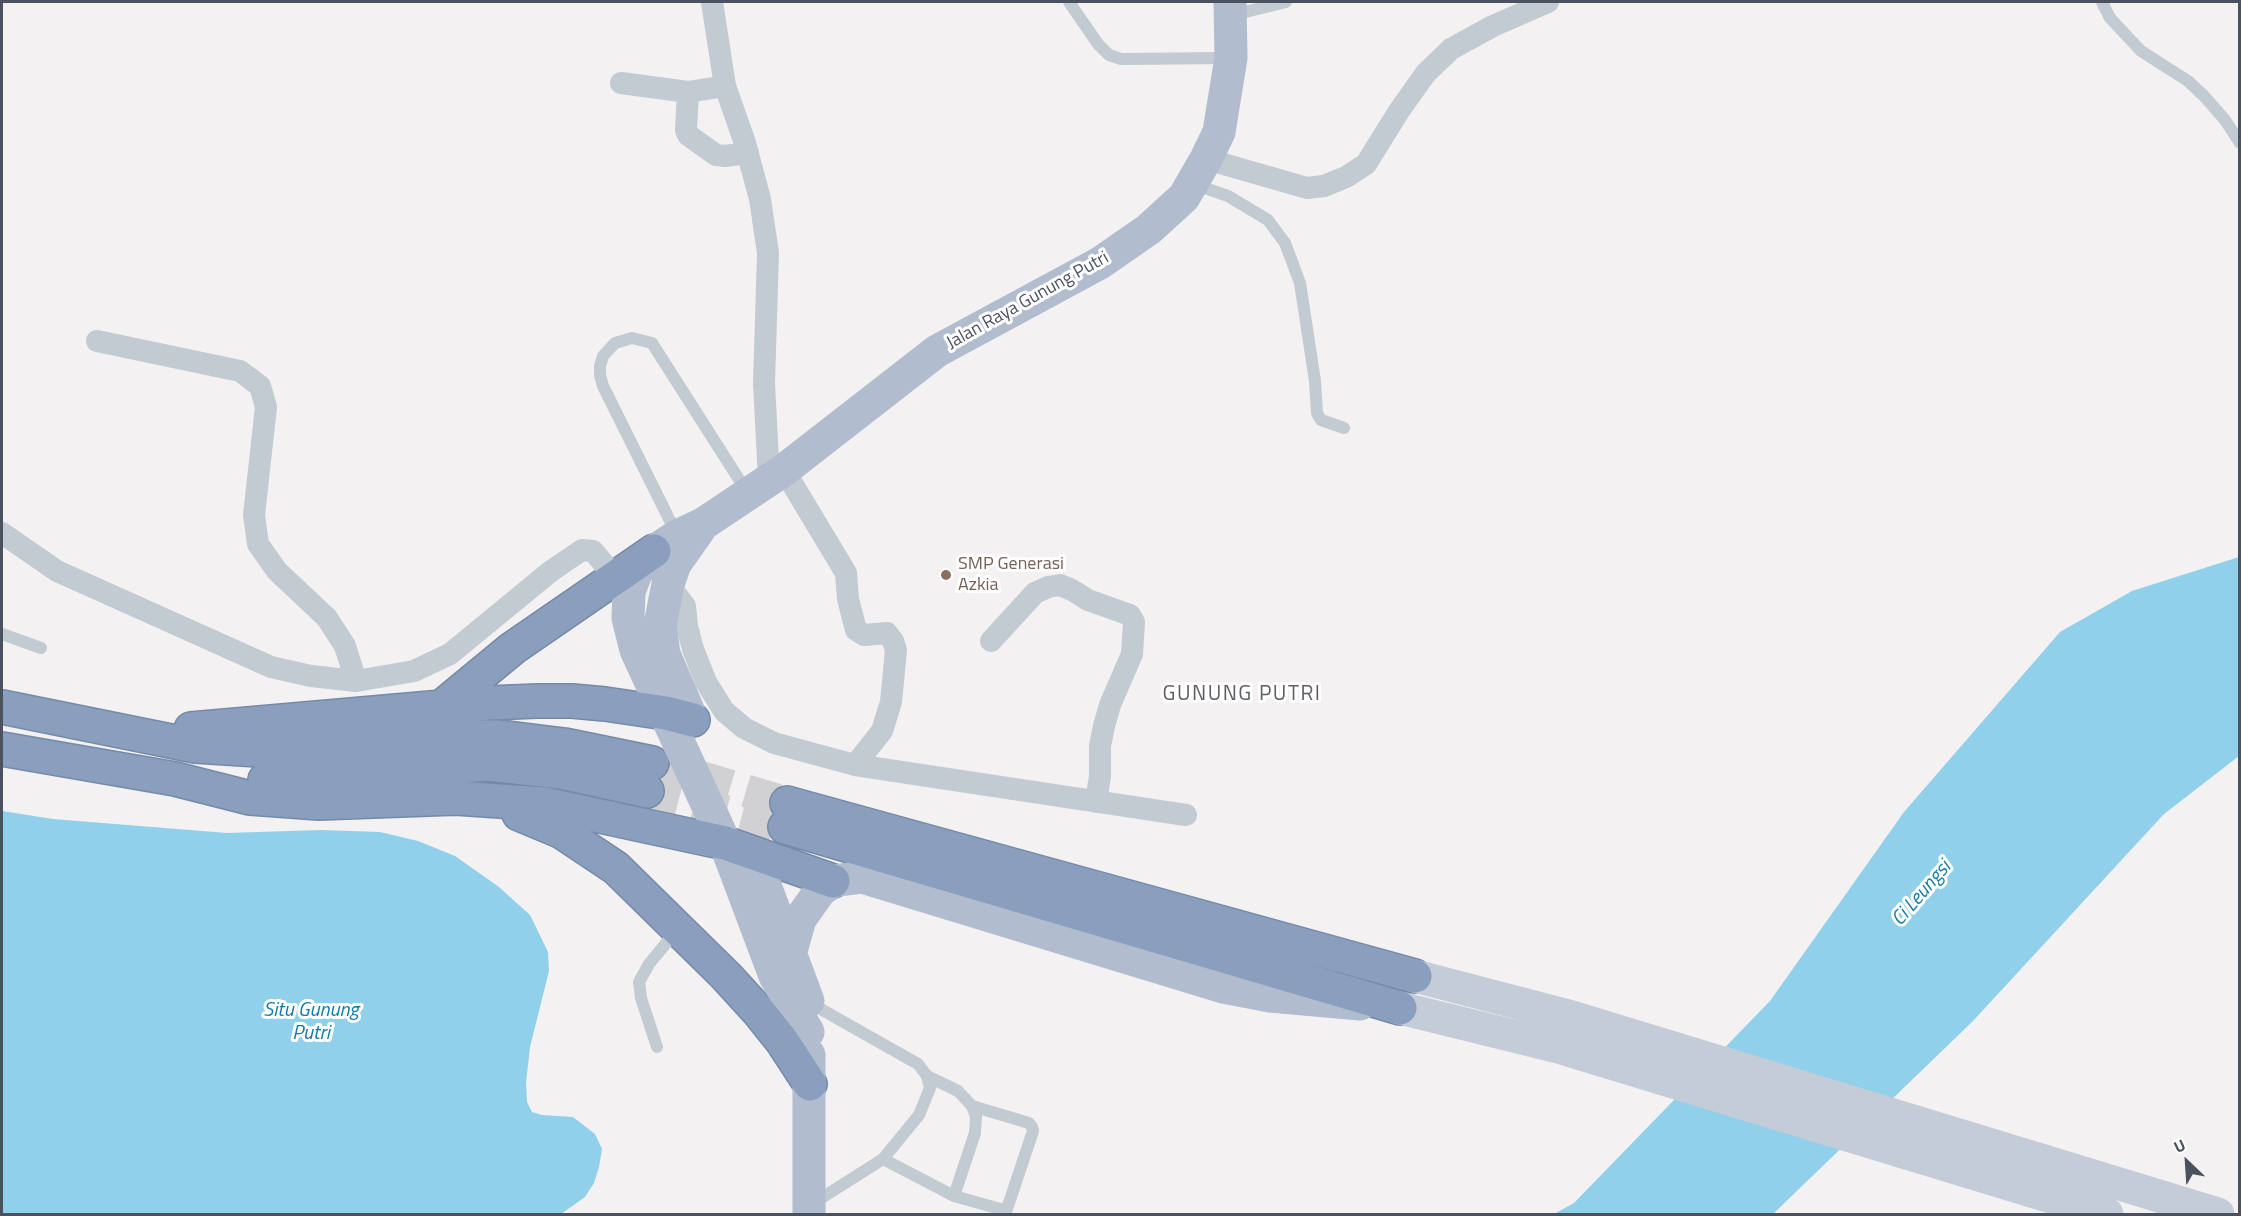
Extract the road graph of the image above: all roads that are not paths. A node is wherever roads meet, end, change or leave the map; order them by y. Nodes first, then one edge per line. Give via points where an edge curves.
1 (712, 2) edge
2 (1069, 2) edge
3 (1286, 2) edge
4 (1548, 2) edge
5 (2103, 2) edge
6 (1231, 8) edge
7 (1231, 58) junction
8 (621, 83) dead end
9 (725, 86) junction
10 (688, 92) junction
11 (2240, 143) edge
12 (748, 153) junction
13 (1199, 171) junction
14 (97, 342) dead end
15 (1344, 428) dead end
16 (767, 481) junction
17 (2, 533) edge
18 (678, 537) junction
19 (615, 577) junction
20 (668, 584) junction
21 (2, 634) edge
22 (991, 641) dead end
23 (41, 648) dead end
24 (356, 681) junction
25 (2, 707) edge
26 (439, 709) junction
27 (679, 717) junction
28 (136, 733) junction
29 (2, 749) edge
30 (855, 765) junction
31 (175, 778) junction
32 (456, 798) junction
33 (1096, 802) junction
34 (1186, 815) dead end
35 (739, 848) junction
36 (833, 881) junction
37 (678, 929) junction
38 (791, 951) junction
39 (1415, 976) joint
40 (1400, 1008) junction
41 (808, 1017) junction
42 (657, 1047) dead end
43 (927, 1076) junction
44 (810, 1084) junction
45 (972, 1106) junction
46 (883, 1159) junction
47 (954, 1196) junction
48 (809, 1210) edge
49 (2107, 1215) edge
50 (2218, 1215) edge

1 - 9 street
2 - 7 lane via 1109,55 1121,59
3 - 6 lane
4 - 13 street via 1451,49 1426,73 1366,164 1346,177 1307,188
5 - 11 lane via 2110,18 2141,51 2204,96
6 - 7 main road, Jalan Raya Gunung Putri
7 - 13 main road, Jalan Raya Gunung Putri via 1219,132
8 - 10 street
9 - 10 street
9 - 12 street
10 - 12 street via 688,135 716,155
12 - 16 street via 768,253 764,382
13 - 15 lane via 1228,196 1268,220 1285,243 1300,283 1317,413 1321,420
13 - 16 main road, Jalan Raya Gunung Putri via 1184,197 1110,257 937,351
14 - 24 street via 240,371 260,386 266,407 254,515 258,544 278,571 327,618 345,646
16 - 18 main road, Jalan Raya Gunung Putri
16 - 18 lane via 652,343 632,338 615,343 600,366 603,386
16 - 30 street via 846,573 856,630 864,635 887,633 896,650 891,702 882,731
17 - 24 street via 57,571 272,667
18 - 19 highway
18 - 20 main road
18 - 27 main road via 636,573 629,592 628,618 636,650
19 - 24 street via 592,551 582,550 450,654 414,672
19 - 26 highway via 513,648
20 - 27 main road via 660,625
20 - 30 street via 684,606 693,649 706,682 724,711 744,728 774,743
21 - 23 lane
22 - 33 street via 1035,593 1048,587 1060,585 1130,615 1134,622 1132,654 1104,726
25 - 28 highway
26 - 27 highway via 488,703 572,701
26 - 28 highway
27 - 35 main road
28 - 31 highway via 195,746 274,751 426,736 500,737 564,745 650,777 489,764 298,780
29 - 31 highway
30 - 33 street
31 - 32 highway via 250,798 319,802
32 - 35 highway via 544,804
32 - 37 highway via 519,814 562,832 616,868
33 - 34 street
35 - 36 highway
35 - 38 main road
35 - 41 main road via 776,976
36 - 38 main road via 820,891 800,919
36 - 40 main road via 862,877 1223,987 1270,996
37 - 42 lane via 639,982
37 - 44 highway via 758,1011
38 - 41 main road
39 - 40 highway via 786,815
39 - 50 street via 1572,1017
40 - 49 street via 1558,1047
41 - 43 lane via 904,1055
41 - 44 main road
43 - 45 lane via 958,1091
43 - 46 lane via 930,1088 919,1115
44 - 48 main road
45 - 47 lane via 977,1125
45 - 47 lane via 1029,1123 1033,1131 1007,1209
46 - 47 lane
46 - 48 lane

